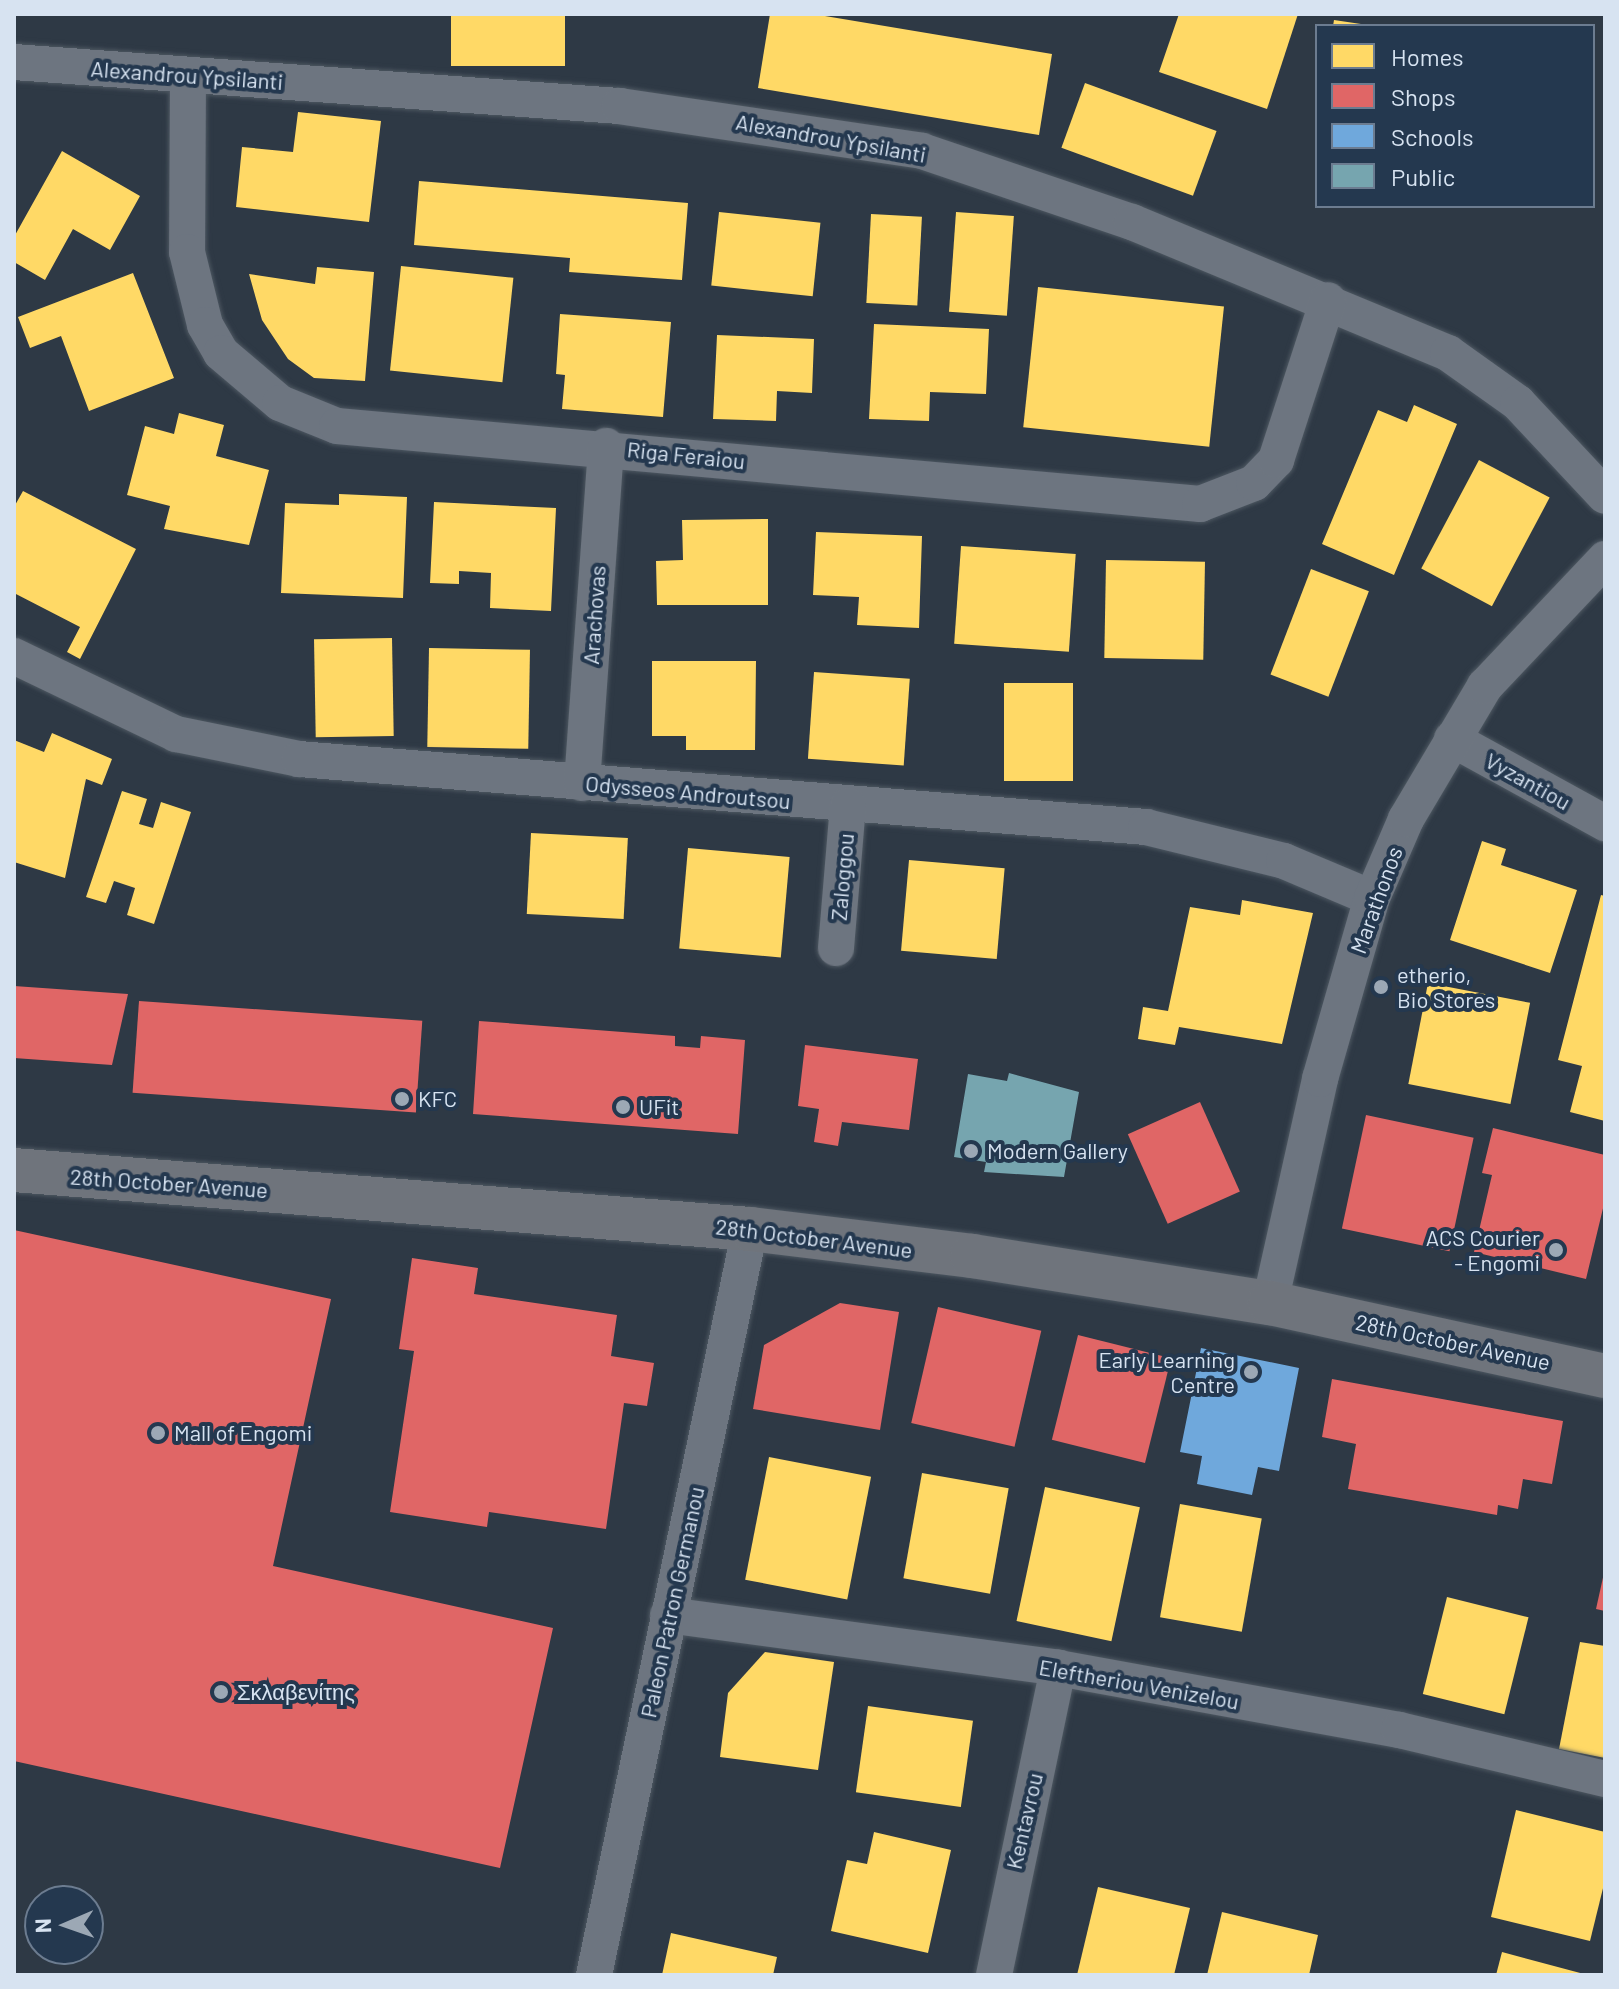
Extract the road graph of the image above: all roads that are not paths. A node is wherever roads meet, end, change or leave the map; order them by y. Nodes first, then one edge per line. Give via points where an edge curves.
1 (14, 62) edge
2 (188, 75) junction
3 (1328, 300) junction
4 (606, 446) junction
5 (1605, 496) edge
6 (1605, 559) edge
7 (14, 656) edge
8 (1452, 739) junction
9 (582, 783) junction
10 (848, 806) junction
11 (1605, 823) edge
12 (1372, 898) junction
13 (836, 948) dead end
14 (14, 1170) edge
15 (750, 1229) junction
16 (1270, 1303) junction
17 (1605, 1376) edge
18 (668, 1615) junction
19 (1058, 1668) junction
20 (1605, 1779) edge
21 (594, 1975) edge
22 (994, 1975) edge

1 - 2 street, Alexandrou Ypsilanti
2 - 3 street, Alexandrou Ypsilanti via 619,106 922,151 1132,222
2 - 4 street, Riga Feraiou via 193,291 221,353 245,375 290,409 337,426
3 - 4 street, Riga Feraiou via 1276,460 1254,483 1200,504
3 - 5 street, Alexandrou Ypsilanti via 1448,353 1518,403
4 - 9 street, Arachovas
6 - 8 street, Marathonos via 1526,635
7 - 9 street, Odysseos Androutsou via 176,734 299,759
8 - 11 street, Vyzantiou
8 - 12 street, Marathonos
9 - 10 street, Odysseos Androutsou
10 - 12 street, Odysseos Androutsou via 1161,830 1284,861
10 - 13 street, Zaloggou
12 - 16 street, Marathonos via 1320,1079
14 - 15 main road, 28th October Avenue
15 - 16 main road, 28th October Avenue
15 - 18 street, Paleon Patron Germanou
16 - 17 main road, 28th October Avenue
18 - 19 street, Eleftheriou Venizelou
18 - 21 street, Paleon Patron Germanou
19 - 20 street, Eleftheriou Venizelou via 1399,1730
19 - 22 street, Kentavrou

